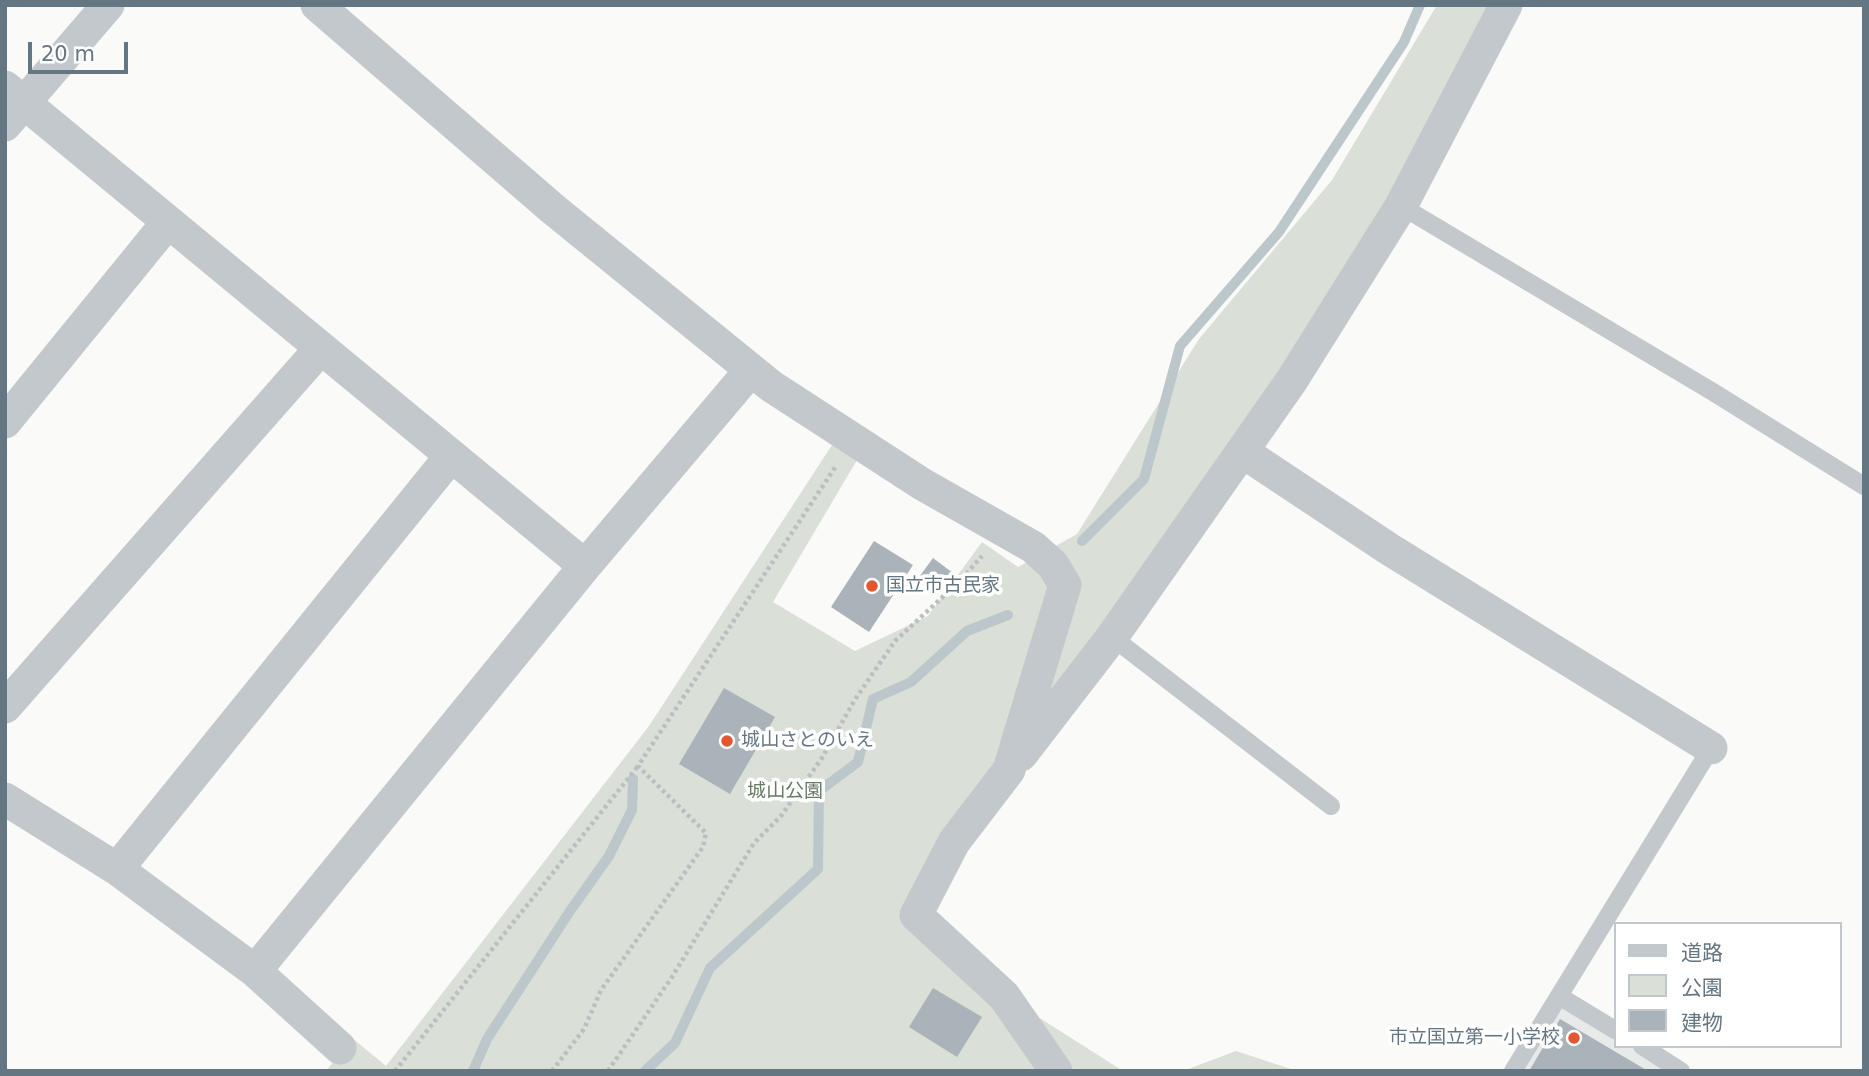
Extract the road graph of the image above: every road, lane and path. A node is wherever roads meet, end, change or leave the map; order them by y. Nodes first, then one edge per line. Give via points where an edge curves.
1 (108, 5) edge
2 (317, 5) edge
3 (1506, 5) edge
4 (12, 105) edge
5 (1401, 206) junction
6 (168, 222) junction
7 (321, 348) junction
8 (751, 370) junction
9 (5, 422) edge
10 (854, 439) junction
11 (1243, 452) junction
12 (451, 456) junction
13 (1864, 486) edge
14 (1004, 529) junction
15 (585, 566) junction
16 (1112, 637) junction
17 (5, 707) edge
18 (1711, 748) joint
19 (638, 766) junction
20 (1009, 770) junction
21 (5, 799) edge
22 (1331, 806) dead end
23 (117, 869) junction
24 (255, 971) junction
25 (1559, 996) junction
26 (1614, 1029) edge
27 (340, 1048) dead end
28 (1645, 1048) edge
29 (395, 1071) edge
30 (552, 1071) edge
31 (608, 1071) edge
32 (1056, 1071) edge
33 (1513, 1071) edge
34 (1681, 1071) edge

1 - 4 street
2 - 8 street via 553,209
3 - 5 street
4 - 6 street
5 - 11 street
5 - 13 lane
6 - 7 street
6 - 9 street
7 - 12 street
7 - 17 street
8 - 10 street
8 - 15 street
10 - 14 street via 922,484
10 - 19 path
11 - 16 street
11 - 18 street via 1389,549
12 - 15 street
12 - 23 street
14 - 20 street via 1054,565 1065,585
14 - 31 path via 960,581 895,641 822,758 781,816 754,843
15 - 24 street
16 - 20 street
16 - 22 lane
18 - 25 lane
19 - 29 path
19 - 30 path via 706,833 703,846 601,990 583,1029
20 - 32 street via 954,842 916,915 1004,996
21 - 23 street
23 - 24 street
24 - 27 street
25 - 26 lane
25 - 33 lane
28 - 34 lane

